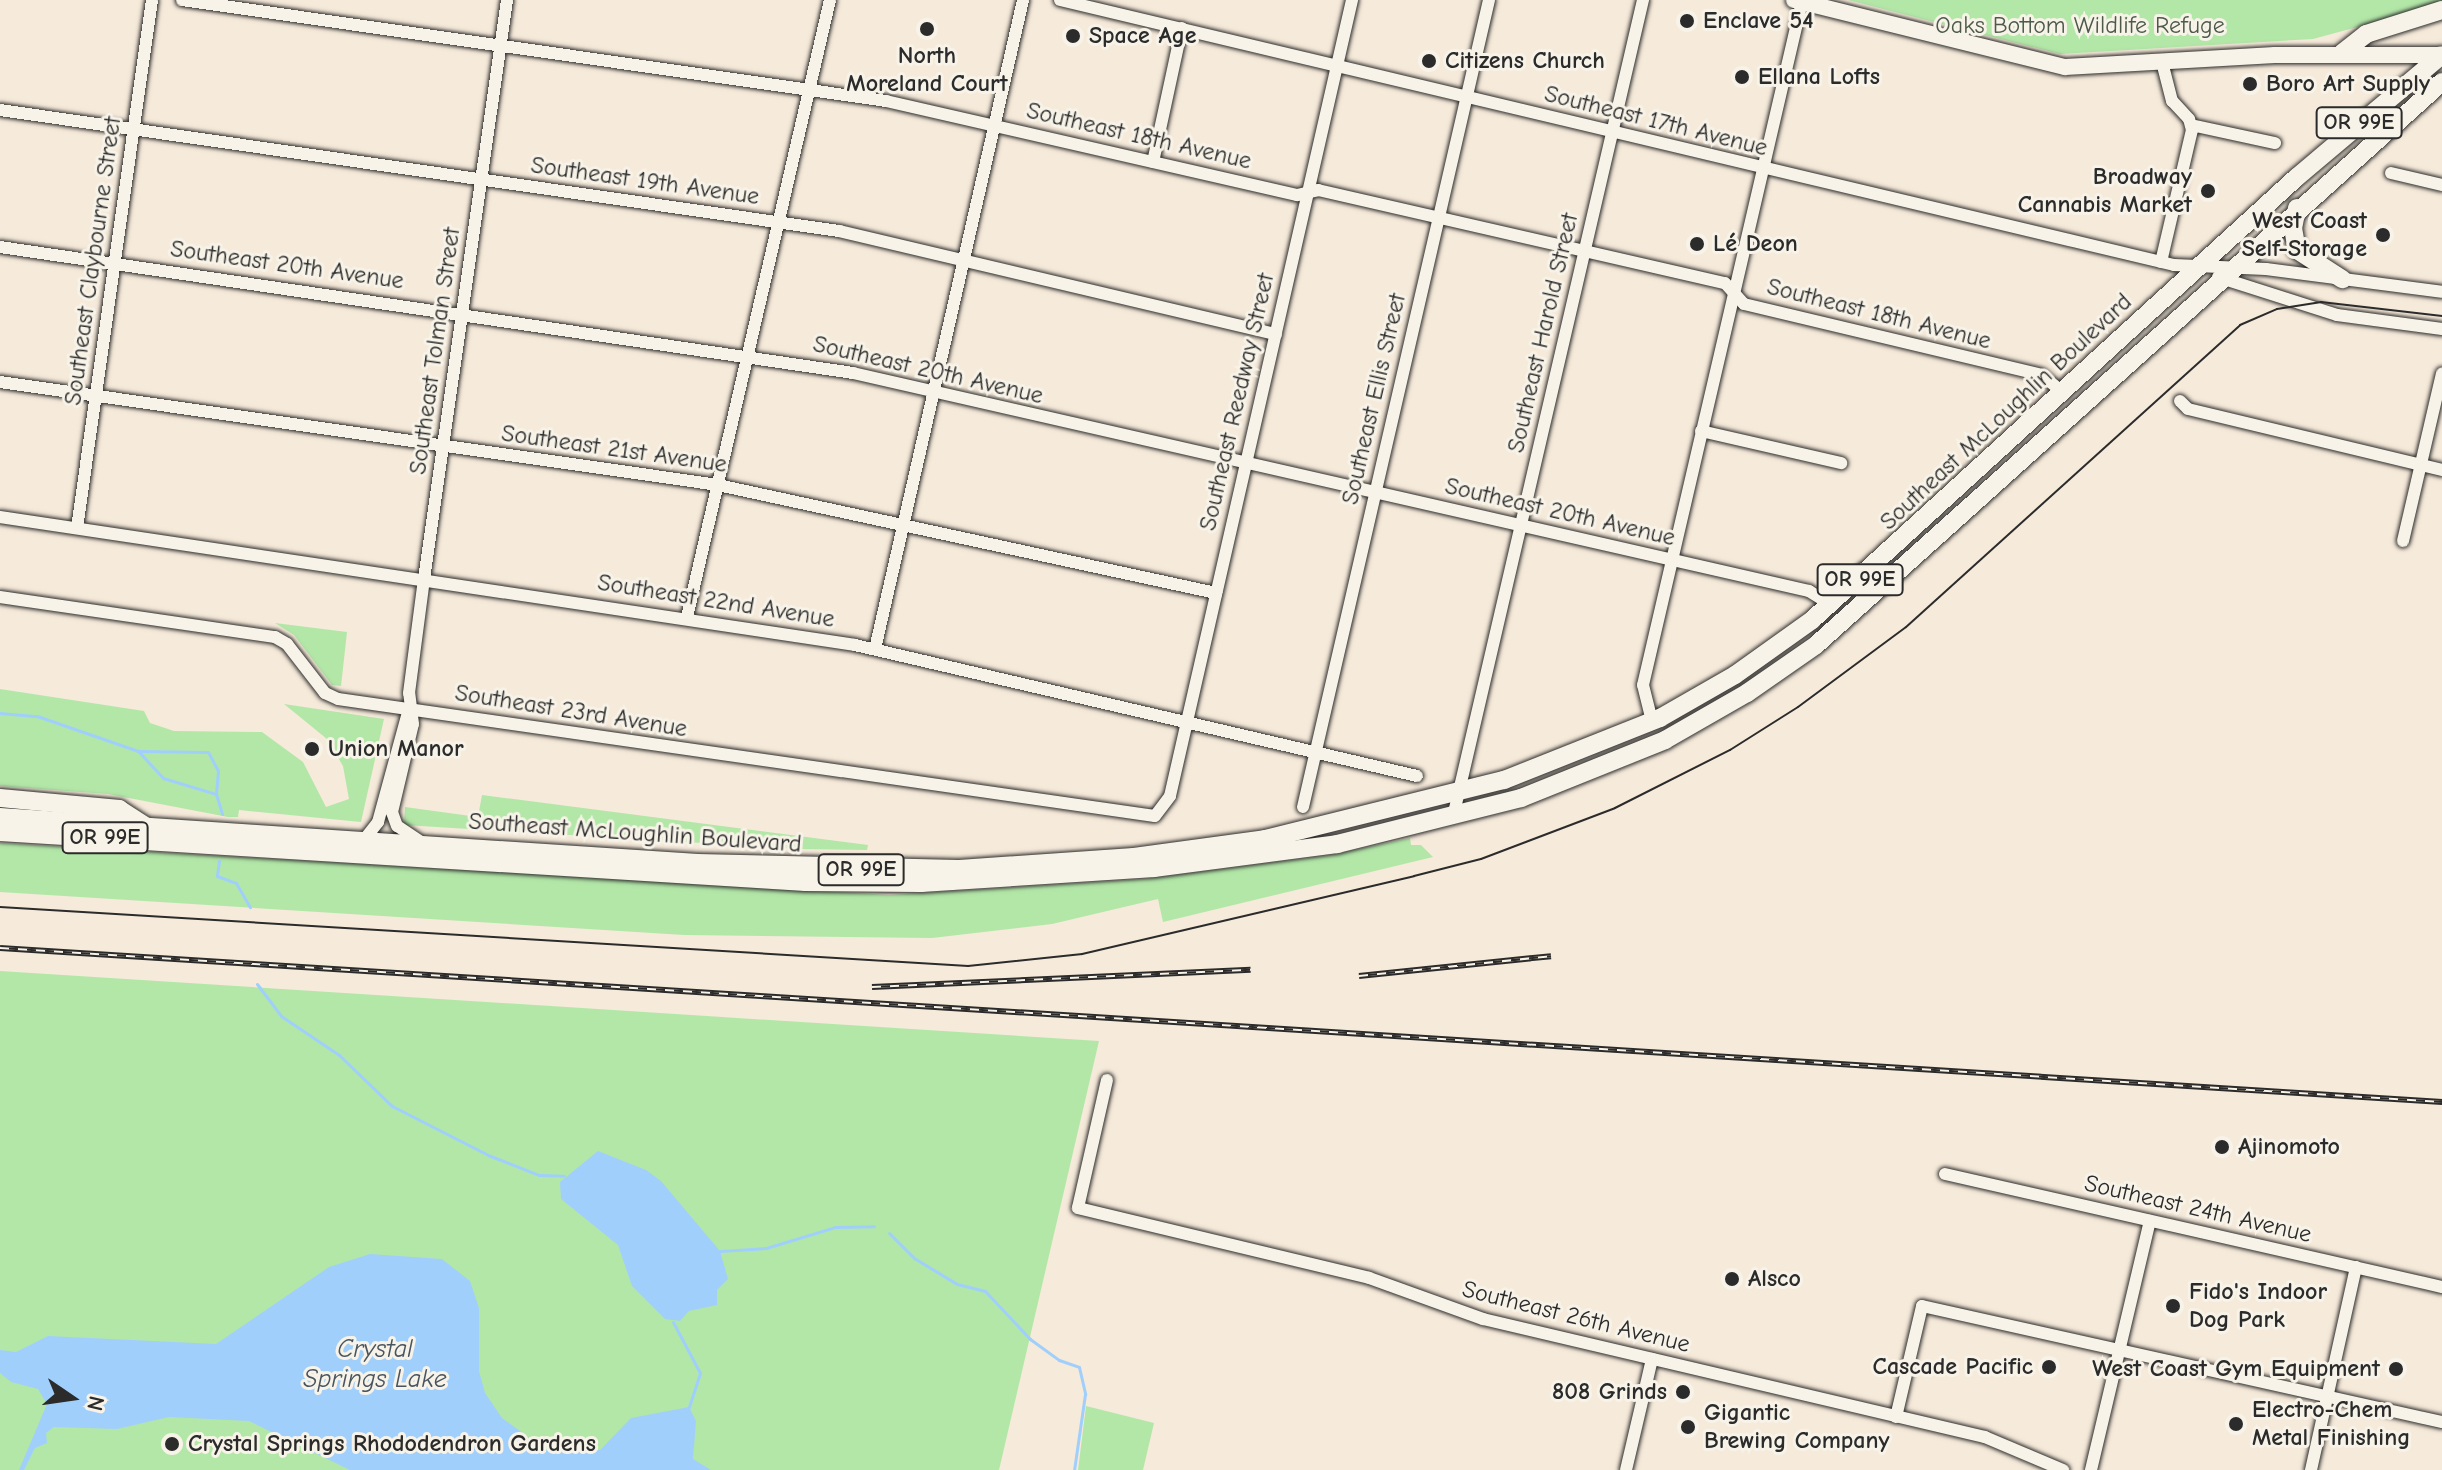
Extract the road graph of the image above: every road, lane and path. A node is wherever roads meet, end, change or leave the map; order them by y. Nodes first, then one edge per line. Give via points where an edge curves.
1 (152, 0) edge
2 (182, 0) edge
3 (507, 0) edge
4 (830, 0) edge
5 (1023, 0) edge
6 (1060, 0) edge
7 (1352, 0) edge
8 (1489, 0) edge
9 (1643, 0) edge
10 (1798, 1) edge
11 (2442, 10) edge
12 (1182, 28) junction
13 (500, 45) junction
14 (2342, 53) junction
15 (2442, 55) edge
16 (2162, 62) junction
17 (1337, 64) junction
18 (2442, 82) edge
19 (809, 90) junction
20 (1466, 97) junction
21 (0, 110) edge
22 (2191, 125) junction
23 (995, 126) junction
24 (134, 130) junction
25 (1611, 133) junction
26 (2275, 143) dead end
27 (1153, 162) junction
28 (1762, 169) junction
29 (2391, 173) dead end
30 (482, 180) junction
31 (2442, 185) edge
32 (1307, 193) junction
33 (2297, 208) junction
34 (1439, 220) junction
35 (779, 223) junction
36 (0, 247) edge
37 (1584, 253) junction
38 (2161, 262) junction
39 (115, 263) junction
40 (964, 263) junction
41 (2197, 268) junction
42 (2225, 273) junction
43 (2342, 279) junction
44 (1733, 291) junction
45 (2442, 292) edge
46 (463, 312) junction
47 (2442, 329) edge
48 (1276, 334) junction
49 (748, 355) junction
50 (2442, 373) edge
51 (0, 382) edge
52 (2061, 391) junction
53 (934, 395) junction
54 (96, 397) junction
55 (2180, 401) dead end
56 (1701, 431) junction
57 (443, 446) junction
58 (1246, 462) junction
59 (1841, 463) dead end
60 (2421, 465) junction
61 (2442, 470) edge
62 (718, 485) junction
63 (1375, 492) junction
64 (0, 517) edge
65 (905, 522) junction
66 (1522, 526) junction
67 (77, 528) junction
68 (2403, 541) dead end
69 (1671, 560) junction
70 (424, 579) junction
71 (1216, 593) junction
72 (0, 597) edge
73 (1831, 605) junction
74 (687, 617) junction
75 (875, 649) junction
76 (409, 709) junction
77 (1652, 721) junction
78 (1186, 722) junction
79 (1316, 753) junction
80 (1417, 776) dead end
81 (1459, 792) junction
82 (0, 798) edge
83 (1303, 807) dead end
84 (1161, 812) joint
85 (0, 817) edge
86 (1453, 817) junction
87 (145, 826) junction
88 (0, 832) edge
89 (221, 838) junction
90 (364, 840) junction
91 (424, 844) junction
92 (1107, 1080) dead end
93 (1945, 1174) dead end
94 (2150, 1221) junction
95 (2356, 1267) junction
96 (2442, 1287) edge
97 (2119, 1351) junction
98 (1652, 1359) junction
99 (2328, 1395) junction
100 (1896, 1417) junction
101 (2442, 1422) edge
102 (1626, 1470) edge
103 (2063, 1470) edge
104 (2091, 1470) edge
105 (2311, 1470) edge

1 - 24 street, Southeast Claybourne Street
2 - 13 street, Southeast 18th Avenue
3 - 13 street, Southeast Tolman Street
4 - 19 street
5 - 23 street
6 - 12 street, Southeast 17th Avenue
7 - 17 street, Southeast Reedway Street
8 - 20 street, Southeast Ellis Street
9 - 25 street, Southeast Harold Street
10 - 16 main road via 2065,67
10 - 28 street
11 - 14 highway via 2366,34
12 - 17 street, Southeast 17th Avenue
12 - 27 street
13 - 19 street, Southeast 18th Avenue
13 - 30 street, Southeast Tolman Street
14 - 15 main road
14 - 16 main road
15 - 41 highway, Southeast McLoughlin Boulevard / OR 99E
16 - 22 street via 2172,101
17 - 20 street, Southeast 17th Avenue
17 - 32 street, Southeast Reedway Street
18 - 33 highway, Southeast McLoughlin Boulevard / OR 99E
19 - 23 street, Southeast 18th Avenue
19 - 35 street
20 - 25 street, Southeast 17th Avenue
20 - 34 street, Southeast Ellis Street
21 - 24 street, Southeast 19th Avenue
22 - 26 street
22 - 38 street
23 - 27 street, Southeast 18th Avenue
23 - 40 street
24 - 30 street, Southeast 19th Avenue
24 - 39 street, Southeast Claybourne Street
25 - 28 street, Southeast 17th Avenue
25 - 37 street, Southeast Harold Street
27 - 32 street, Southeast 18th Avenue
28 - 38 street, Southeast 17th Avenue
28 - 44 street
29 - 31 street
30 - 35 street, Southeast 19th Avenue
30 - 46 street, Southeast Tolman Street
32 - 34 street, Southeast 18th Avenue via 1318,190
32 - 48 street, Southeast Reedway Street
33 - 42 highway, Southeast McLoughlin Boulevard / OR 99E
33 - 43 highway via 2297,250
34 - 37 street, Southeast 18th Avenue
34 - 63 street, Southeast Ellis Street
35 - 40 street, Southeast 19th Avenue via 859,235
35 - 49 street
36 - 39 street, Southeast 20th Avenue
37 - 44 street, Southeast 18th Avenue via 1725,283
37 - 66 street, Southeast Harold Street
38 - 41 street, Southeast 17th Avenue
39 - 46 street, Southeast 20th Avenue
39 - 54 street, Southeast Claybourne Street
40 - 48 street, Southeast 19th Avenue
40 - 53 street
41 - 42 street, Southeast 17th Avenue
41 - 52 highway, Southeast McLoughlin Boulevard / OR 99E
42 - 43 street, Southeast 17th Avenue
42 - 47 street, Southeast 17th Avenue via 2337,315
42 - 86 highway, Southeast McLoughlin Boulevard / OR 99E via 1869,602 1792,663 1724,708 1635,754 1555,786
43 - 45 street, Southeast 17th Avenue
44 - 52 street, Southeast 18th Avenue via 1744,304 2042,375
44 - 56 street
46 - 49 street, Southeast 20th Avenue
46 - 57 street, Southeast Tolman Street
48 - 58 street, Southeast Reedway Street
49 - 53 street, Southeast 20th Avenue via 853,373
49 - 62 street
50 - 60 street
51 - 54 street, Southeast 21st Avenue
52 - 73 highway, Southeast McLoughlin Boulevard / OR 99E
53 - 58 street, Southeast 20th Avenue
53 - 65 street
54 - 57 street, Southeast 21st Avenue
54 - 67 street, Southeast Claybourne Street
55 - 60 street via 2188,409
56 - 59 street
56 - 69 street
57 - 62 street, Southeast 21st Avenue
57 - 70 street, Southeast Tolman Street
58 - 63 street, Southeast 20th Avenue
58 - 71 street, Southeast Reedway Street
60 - 61 street
60 - 68 street
62 - 65 street, Southeast 21st Avenue
62 - 74 street
63 - 66 street, Southeast 20th Avenue
63 - 79 street, Southeast Ellis Street
64 - 67 street, Southeast 22nd Avenue
65 - 71 street, Southeast 21st Avenue
65 - 75 street
66 - 69 street, Southeast 20th Avenue
66 - 81 street, Southeast Harold Street
67 - 70 street, Southeast 22nd Avenue
69 - 73 street, Southeast 20th Avenue via 1809,591
69 - 77 street via 1643,685
70 - 74 street, Southeast 22nd Avenue
70 - 76 street, Southeast Tolman Street
71 - 78 street, Southeast Reedway Street
72 - 76 street, Southeast 23rd Avenue via 275,637 287,644 330,697
73 - 77 highway, Southeast McLoughlin Boulevard / OR 99E via 1735,675
74 - 75 street, Southeast 22nd Avenue
75 - 78 street, Southeast 22nd Avenue
76 - 84 street, Southeast 23rd Avenue via 1143,817
76 - 90 street, Southeast Tolman Street via 378,822
76 - 91 street, Southeast Tolman Street via 413,724 393,819
77 - 81 highway, Southeast McLoughlin Boulevard / OR 99E via 1553,763
78 - 79 street, Southeast 22nd Avenue
78 - 84 street, Southeast Reedway Street
79 - 80 street, Southeast 22nd Avenue
79 - 83 street, Southeast Ellis Street
81 - 86 street, Southeast Harold Street
81 - 91 highway, Southeast McLoughlin Boulevard / OR 99E via 1265,839 1000,868 788,868
82 - 87 highway via 119,809
85 - 87 highway, Southeast McLoughlin Boulevard / OR 99E
86 - 89 highway, Southeast McLoughlin Boulevard / OR 99E via 1337,844 1182,865 933,883 790,881
87 - 89 highway, Southeast McLoughlin Boulevard / OR 99E
88 - 89 highway, Southeast McLoughlin Boulevard / OR 99E
89 - 90 highway, Southeast McLoughlin Boulevard / OR 99E
90 - 91 highway, Southeast McLoughlin Boulevard / OR 99E
92 - 98 street, Southeast 26th Avenue via 1078,1208 1369,1278 1475,1317
93 - 94 street, Southeast 24th Avenue
94 - 95 street, Southeast 24th Avenue
94 - 97 street
95 - 96 street, Southeast 24th Avenue
95 - 99 street
97 - 99 street
97 - 100 street via 1922,1306
97 - 104 street
98 - 100 street, Southeast 26th Avenue
98 - 102 street
99 - 101 street
99 - 105 street
100 - 103 street, Southeast 26th Avenue via 1999,1442

